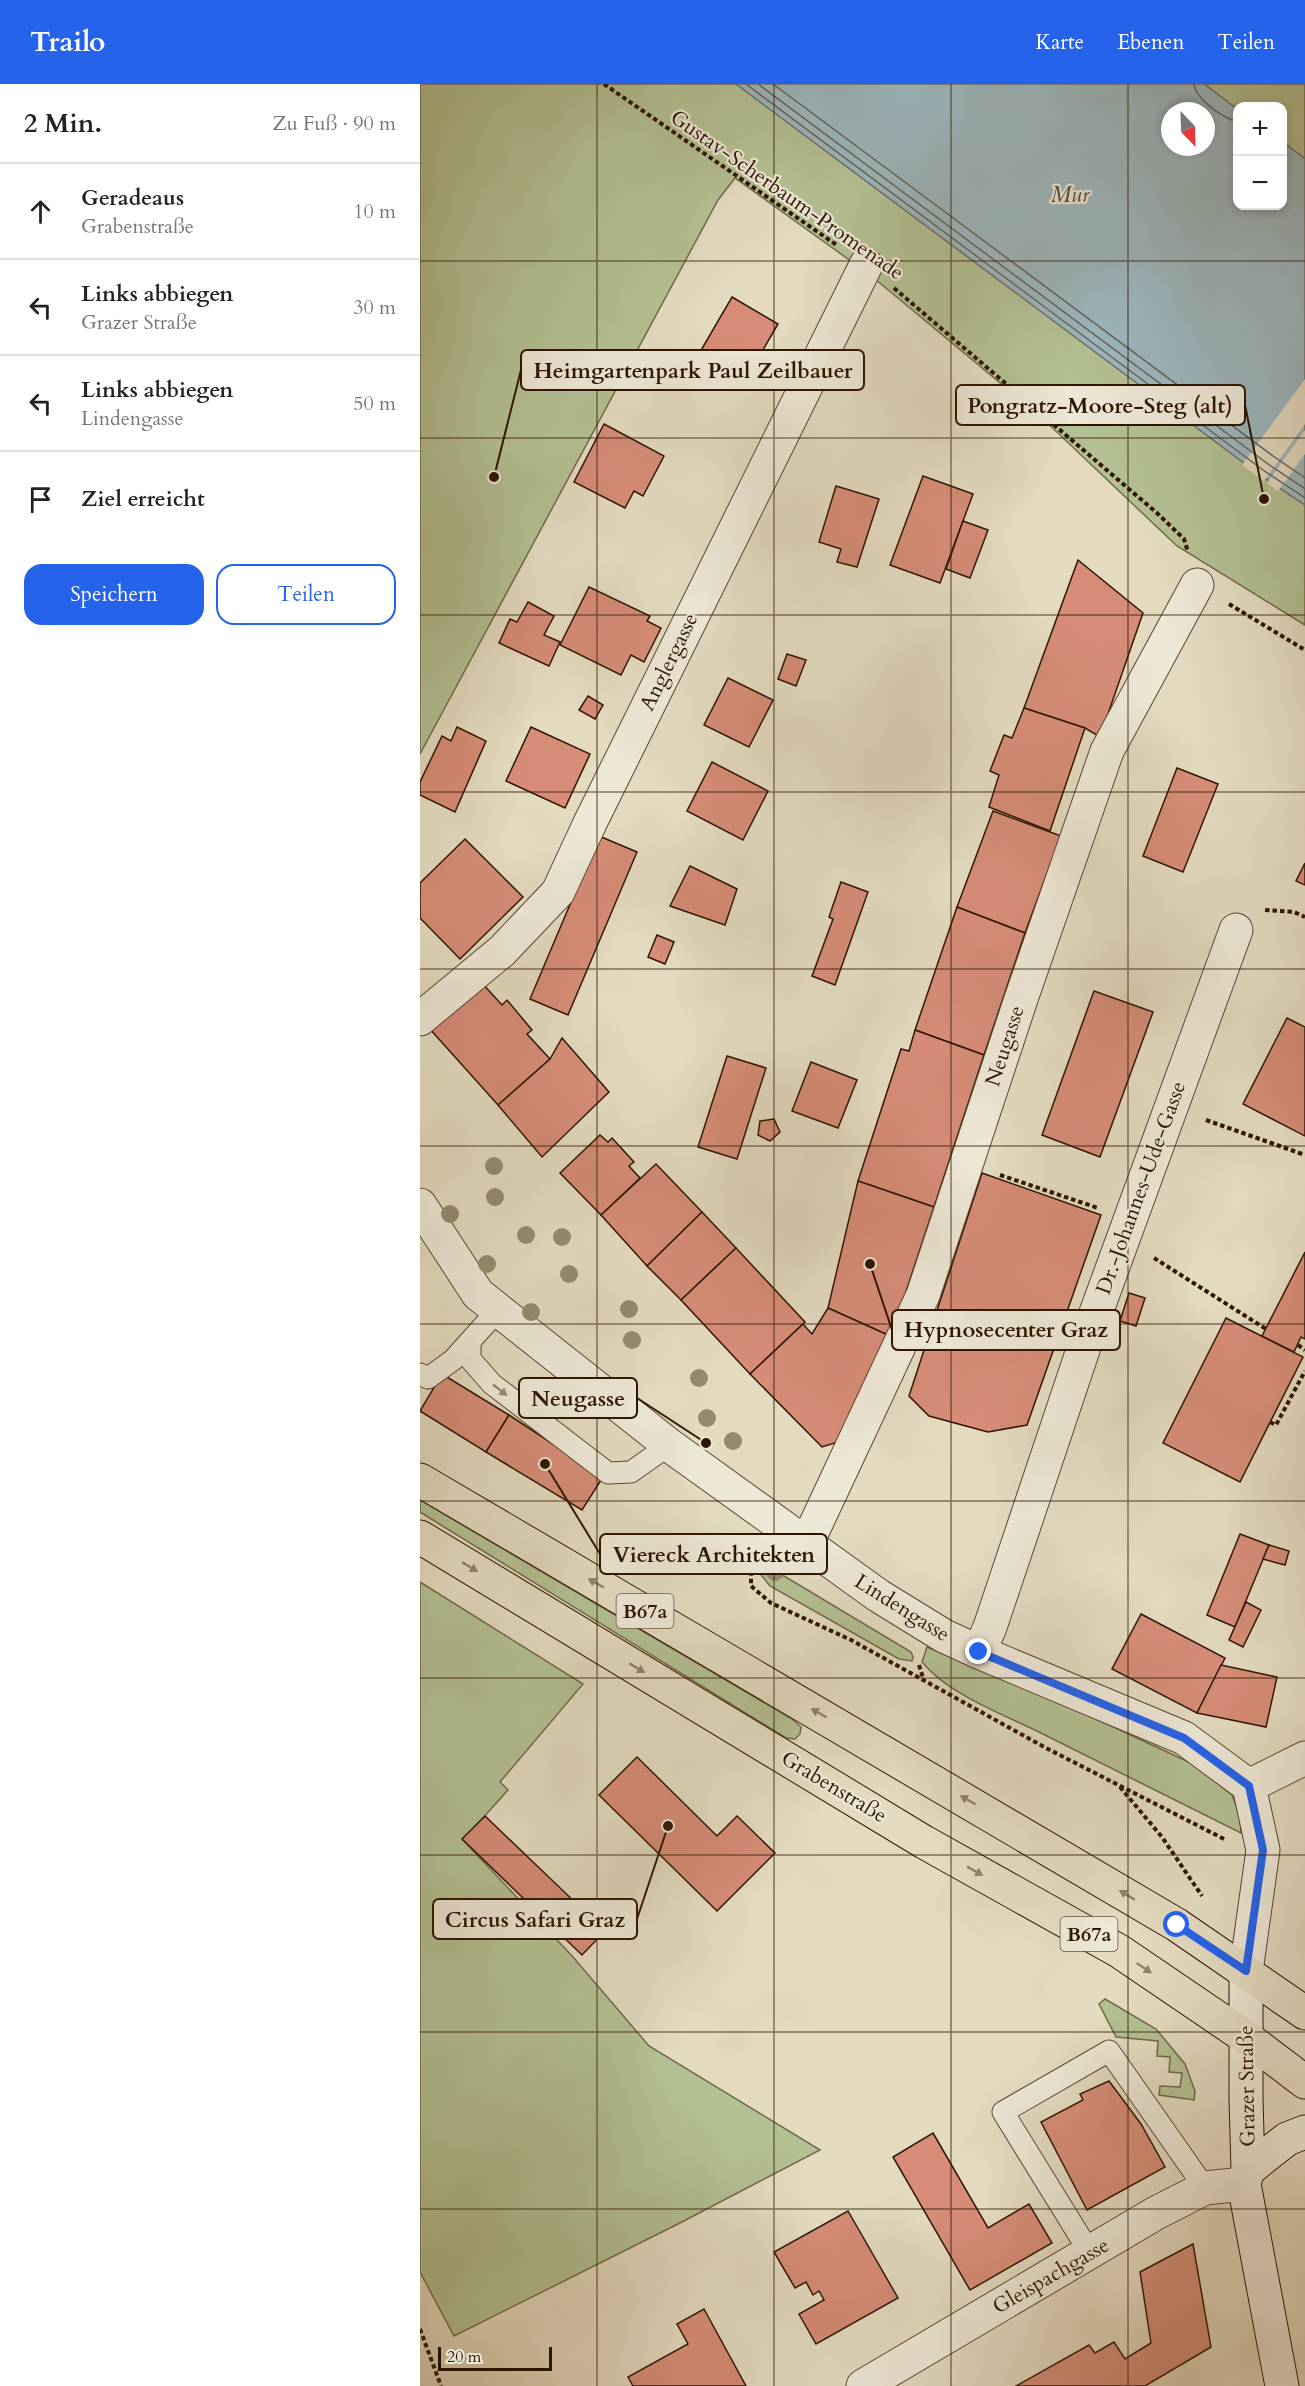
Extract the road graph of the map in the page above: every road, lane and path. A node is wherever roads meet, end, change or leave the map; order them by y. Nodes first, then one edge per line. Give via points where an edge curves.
1 (604, 84) edge
2 (866, 265) junction
3 (1197, 585) junction
4 (1305, 650) edge
5 (1236, 930) dead end
6 (420, 1018) edge
7 (1171, 1107) junction
8 (1305, 1155) edge
9 (966, 1164) junction
10 (420, 1205) edge
11 (1126, 1229) junction
12 (498, 1310) junction
13 (1266, 1329) dead end
14 (470, 1343) junction
15 (1298, 1345) dead end
16 (1305, 1350) edge
17 (1305, 1371) edge
18 (420, 1374) edge
19 (1270, 1422) dead end
20 (669, 1445) junction
21 (420, 1480) edge
22 (420, 1537) edge
23 (806, 1545) junction
24 (758, 1548) dead end
25 (979, 1652) junction
26 (1305, 1758) edge
27 (1117, 1784) junction
28 (1249, 1786) junction
29 (1227, 1850) dead end
30 (1203, 1897) dead end
31 (1246, 1971) junction
32 (1305, 2013) edge
33 (1247, 2038) junction
34 (1305, 2082) edge
35 (1305, 2132) edge
36 (1246, 2177) junction
37 (1205, 2188) junction
38 (1090, 2253) junction
39 (420, 2329) edge
40 (441, 2386) edge
41 (863, 2386) edge
42 (1282, 2386) edge

1 - 2 path, Gustav-Scherbaum-Promenade
2 - 3 path, Gustav-Scherbaum-Promenade via 1184,539
2 - 6 street, Anglergasse via 558,892 502,951
3 - 4 path
3 - 9 street, Neugasse via 1107,751
5 - 7 street, Dr.-Johannes-Ude-Gasse
7 - 8 path
7 - 11 street, Dr.-Johannes-Ude-Gasse
9 - 11 path
9 - 23 street, Neugasse via 923,1295
10 - 12 street, Lindengasse via 478,1294
11 - 13 path
11 - 25 street, Dr.-Johannes-Ude-Gasse
12 - 14 lane
12 - 20 street, Lindengasse
14 - 18 lane via 428,1378
14 -> 20 lane via 470,1359 492,1384 608,1473 632,1472
15 - 16 path
17 - 19 path via 1276,1425
20 - 23 street, Lindengasse
31 -> 21 main road, B67a via 1036,1841
22 -> 33 main road, Grabenstraße / B67a via 924,1842 1119,1951
23 - 25 street, Lindengasse via 879,1596 944,1636
24 - 27 path via 751,1559 751,1586 771,1603 851,1640
25 - 28 street, Lindengasse via 1184,1738
26 - 28 street
27 - 29 path via 1225,1839
27 - 30 path via 1162,1837
28 - 31 street, Grazer Straße via 1263,1850
31 - 32 main road, B67a
31 - 33 street, Grazer Straße
33 - 34 main road, B67a
33 - 36 street, Grazer Straße
35 - 36 street via 1287,2139
36 - 37 street, Gleispachgasse
36 - 42 street, Grazer Straße
37 - 38 street, Gleispachgasse
37 - 38 lane via 1109,2051 1003,2112
38 - 41 street, Gleispachgasse
39 - 40 path

